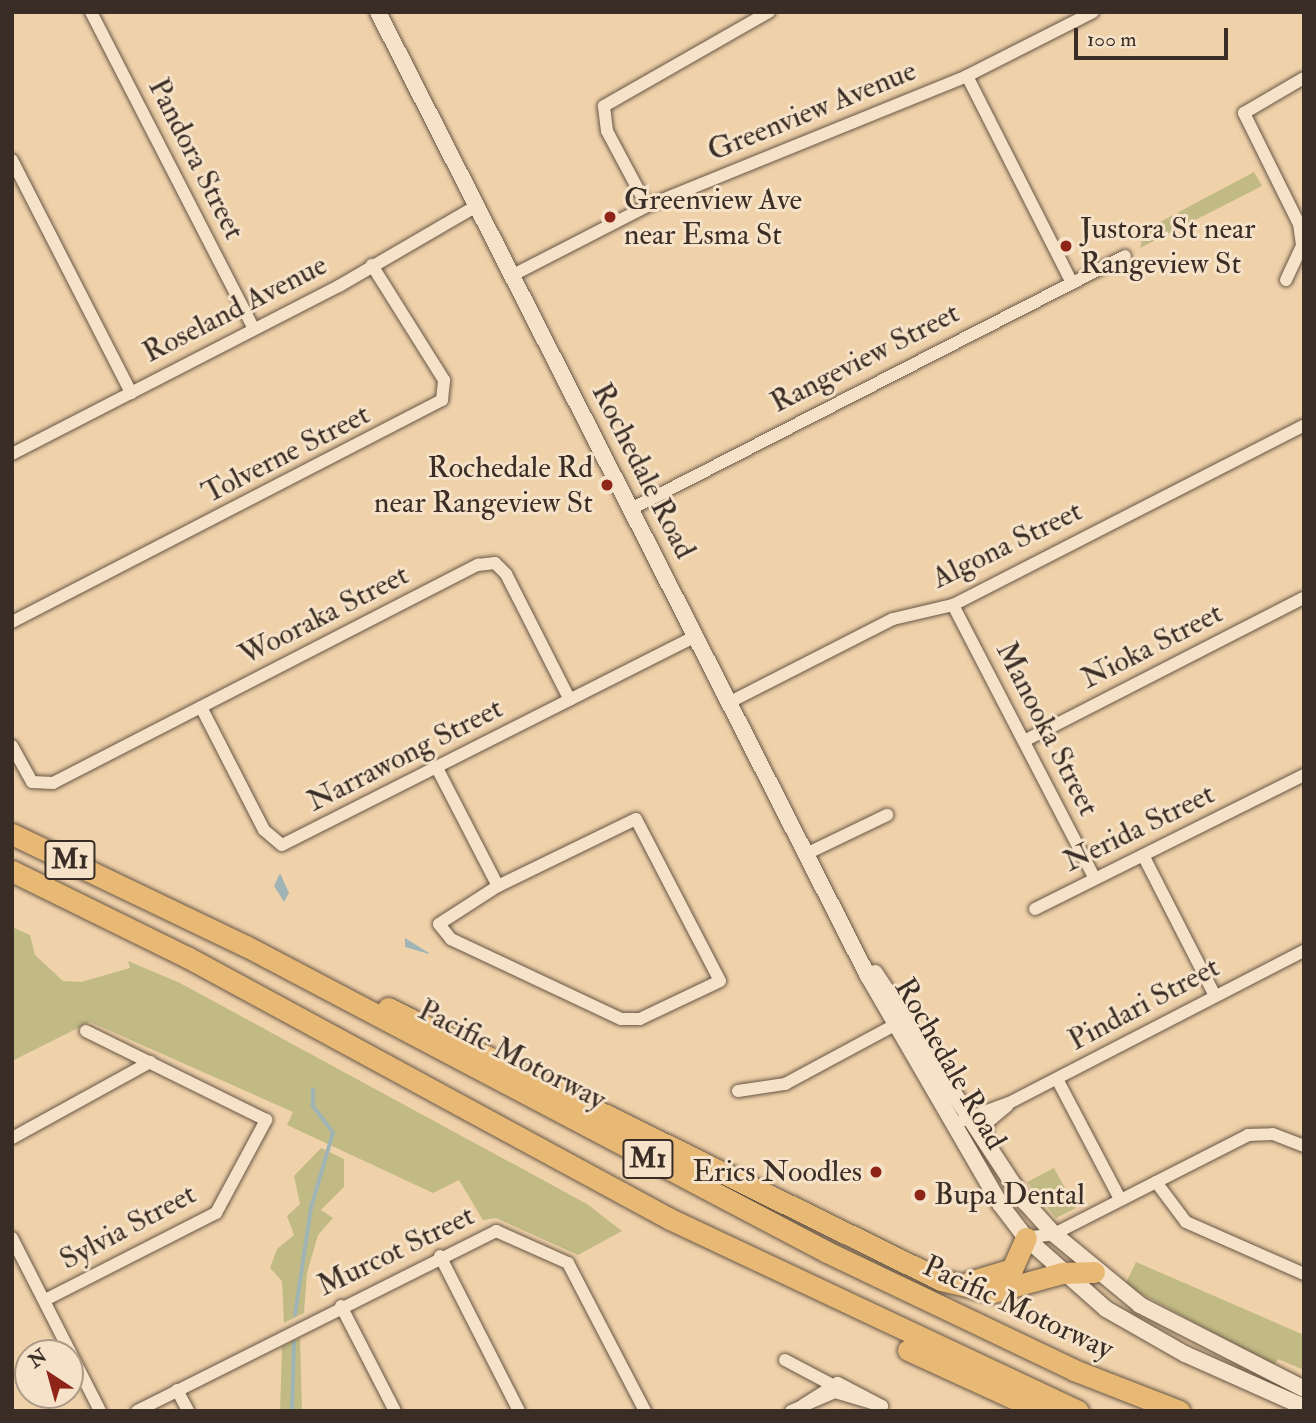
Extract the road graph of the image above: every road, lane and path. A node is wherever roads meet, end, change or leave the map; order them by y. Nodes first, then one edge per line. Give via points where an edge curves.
1 (91, 12) edge
2 (378, 12) edge
3 (769, 12) edge
4 (1093, 12) edge
5 (967, 76) junction
6 (1304, 78) edge
7 (12, 160) edge
8 (478, 205) junction
9 (647, 206) junction
10 (1302, 222) edge
11 (1125, 256) dead end
12 (372, 265) junction
13 (513, 275) junction
14 (1286, 280) dead end
15 (1071, 281) junction
16 (254, 329) junction
17 (131, 393) junction
18 (1304, 425) edge
19 (12, 454) edge
20 (631, 509) junction
21 (1304, 598) edge
22 (953, 605) junction
23 (12, 622) edge
24 (696, 636) junction
25 (570, 700) junction
26 (730, 702) junction
27 (201, 707) junction
28 (1024, 741) junction
29 (12, 746) edge
30 (437, 768) junction
31 (1304, 775) edge
32 (887, 815) dead end
33 (12, 834) edge
34 (808, 853) junction
35 (1143, 857) junction
36 (12, 871) edge
37 (1094, 877) junction
38 (127, 886) junction
39 (498, 886) junction
40 (1035, 909) dead end
41 (1304, 951) edge
42 (1215, 996) junction
43 (901, 1021) junction
44 (86, 1031) dead end
45 (150, 1062) junction
46 (1057, 1079) junction
47 (738, 1091) dead end
48 (1009, 1103) junction
49 (969, 1116) junction
50 (953, 1127) junction
51 (12, 1138) edge
52 (985, 1141) junction
53 (1304, 1146) edge
54 (541, 1151) junction
55 (1156, 1182) junction
56 (1120, 1199) junction
57 (1054, 1234) junction
58 (12, 1238) edge
59 (1026, 1238) junction
60 (440, 1256) junction
61 (1094, 1272) junction
62 (1062, 1273) junction
63 (1304, 1274) edge
64 (957, 1285) junction
65 (45, 1300) junction
66 (341, 1306) junction
67 (785, 1360) dead end
68 (811, 1372) junction
69 (836, 1388) junction
70 (1304, 1389) edge
71 (177, 1390) junction
72 (818, 1393) junction
73 (1304, 1407) edge
74 (797, 1408) edge
75 (888, 1408) edge
76 (100, 1411) edge
77 (137, 1411) edge
78 (188, 1411) edge
79 (394, 1411) edge
80 (519, 1411) edge
81 (645, 1411) edge
82 (1041, 1411) edge
83 (1078, 1411) edge
84 (1179, 1411) edge

1 - 16 street, Pandora Street
2 - 8 main road, Rochedale Road
3 - 9 street via 604,106 607,131
4 - 5 street, Greenview Avenue
5 - 9 street, Greenview Avenue
5 - 15 street
6 - 10 street via 1248,108 1244,120
7 - 17 street
8 - 12 street, Roseland Avenue
8 - 13 main road, Rochedale Road
9 - 13 street, Greenview Avenue
10 - 14 street via 1302,245
11 - 15 street, Rangeview Street
12 - 16 street, Roseland Avenue
12 - 23 street, Tolverne Street via 444,380 434,408
13 - 20 main road, Rochedale Road
15 - 20 street, Rangeview Street
16 - 17 street, Roseland Avenue
17 - 19 street, Roseland Avenue
18 - 22 street, Algona Street
20 - 24 main road, Rochedale Road
21 - 28 street, Nioka Street
22 - 26 street, Algona Street via 893,619
22 - 28 street, Manooka Street
24 - 25 street, Narrawong Street
24 - 26 main road, Rochedale Road
25 - 27 street, Wooraka Street via 506,574 495,564 478,565
25 - 30 street, Narrawong Street
26 - 34 main road, Rochedale Road
27 - 29 street, Wooraka Street via 38,786
27 - 30 street, Narrawong Street via 276,844 291,842
28 - 37 street, Manooka Street
30 - 39 street
31 - 35 street, Nerida Street
32 - 34 street
33 - 38 highway, Pacific Motorway / M1
34 - 43 main road, Rochedale Road via 859,954
35 - 37 street, Nerida Street
35 - 42 street
36 - 54 highway, M1 via 187,957
37 - 40 street, Nerida Street
38 - 64 highway via 187,903 504,1066
38 - 84 highway, Pacific Motorway / M1 via 827,1252 1074,1370
39 - 39 street via 439,924 451,939 621,1019 640,1019 720,981 636,820
41 - 42 street, Pindari Street
42 - 46 street, Pindari Street
43 - 47 street via 785,1084
43 - 49 main road, Rochedale Road
43 - 50 main road, Rochedale Road
44 - 45 street
45 - 51 street
45 - 65 street, Sylvia Street via 266,1119 216,1213
46 - 48 street, Pindari Street
46 - 56 street
48 - 49 street, Pindari Street
48 - 52 street, Pindari Street via 988,1122
49 - 50 street, Pindari Street
49 - 52 main road, Rochedale Road
50 - 59 main road, Rochedale Road
52 - 57 main road, Rochedale Road
53 - 55 street via 1273,1134 1248,1135
54 - 82 highway via 643,1216
54 - 83 highway, M1 via 802,1285
55 - 56 street
55 - 63 street via 1186,1222
56 - 57 street
57 - 59 street
57 - 61 main road, Rochedale Road
58 - 65 street
59 - 62 main road, Rochedale Road
59 - 64 highway via 1020,1259 1006,1273
60 - 66 street, Murcot Street
60 - 80 street
60 - 81 street, Murcot Street via 496,1231 568,1263
61 - 62 highway
61 - 70 main road, Rochedale Road via 1198,1338
62 - 64 highway via 1004,1291
62 - 73 main road, Rochedale Road via 1141,1332
65 - 76 street
66 - 71 street, Murcot Street
66 - 79 street
67 - 68 street
68 - 69 street
68 - 72 street
69 - 72 street
69 - 74 street
69 - 75 street
71 - 77 street, Murcot Street
71 - 78 street
72 - 74 street

